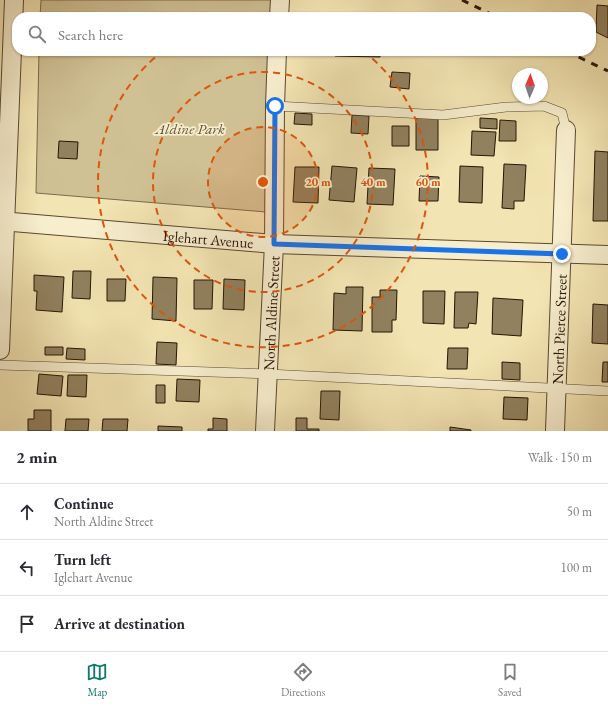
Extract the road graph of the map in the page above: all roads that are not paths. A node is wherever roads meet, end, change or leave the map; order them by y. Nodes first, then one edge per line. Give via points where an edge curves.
1 (14, 0) edge
2 (280, 0) edge
3 (13, 12) edge
4 (279, 12) edge
5 (12, 18) edge
6 (277, 56) edge
7 (6, 72) edge
8 (275, 106) junction
9 (566, 130) joint
10 (3, 221) edge
11 (274, 244) junction
12 (562, 254) junction
13 (608, 255) edge
14 (0, 350) edge
15 (0, 365) edge
16 (268, 374) junction
17 (556, 389) junction
18 (608, 391) edge
19 (265, 431) edge
20 (555, 431) edge

1 - 3 street
2 - 4 street
5 - 7 street
6 - 8 street, North Aldine Street
7 - 10 street
8 - 9 lane via 443,115 506,107 544,106 562,113
8 - 11 street, North Aldine Street
9 - 12 street, North Pierce Street
10 - 11 street, Iglehart Avenue
10 - 14 street
11 - 12 street, Iglehart Avenue
11 - 16 street, North Aldine Street
12 - 13 street, Iglehart Avenue
12 - 17 street, North Pierce Street
15 - 16 lane
16 - 17 lane
16 - 19 street, North Aldine Street
17 - 18 lane
17 - 20 street, North Pierce Street

